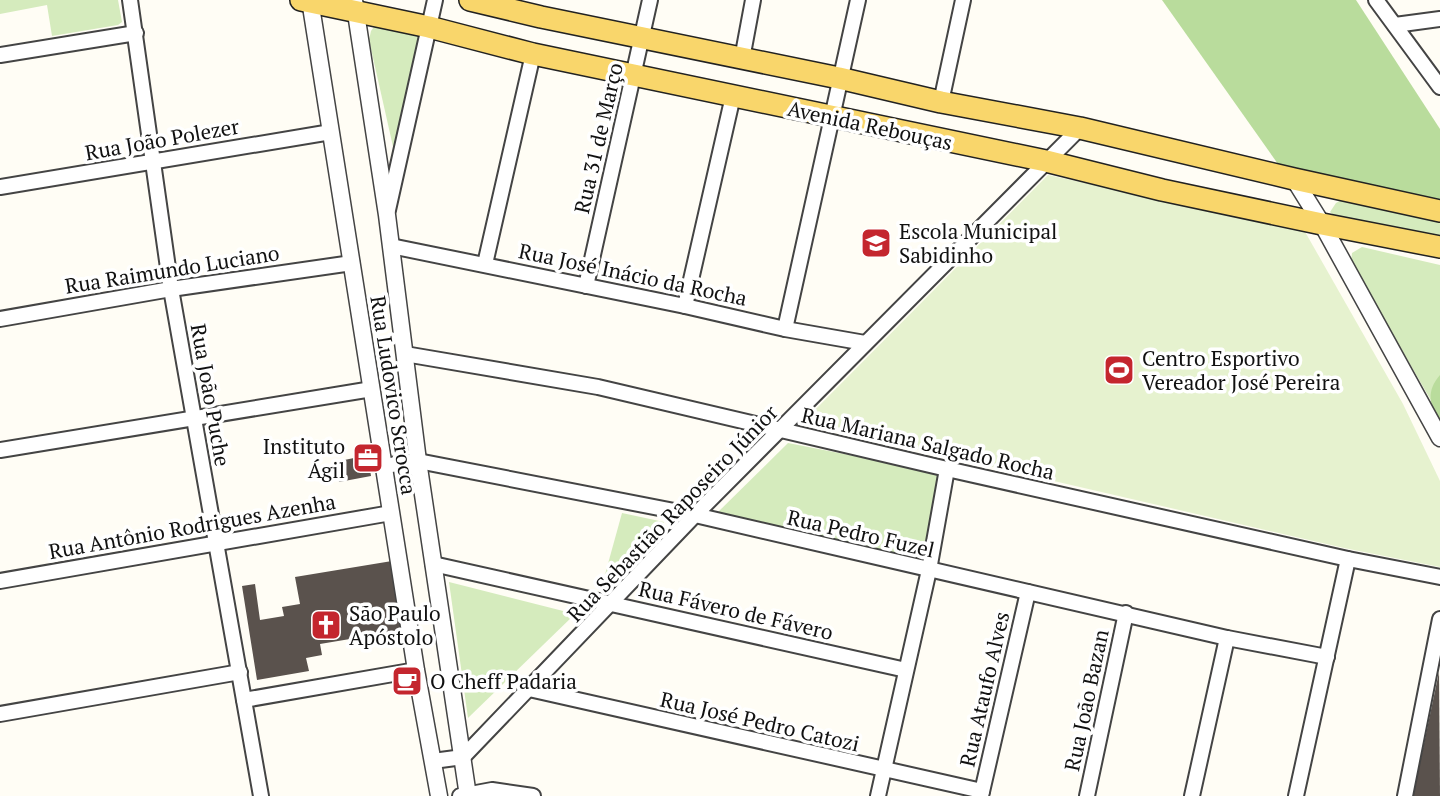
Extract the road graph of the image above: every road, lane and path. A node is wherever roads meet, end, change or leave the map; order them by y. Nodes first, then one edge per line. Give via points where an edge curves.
1 (130, 0) edge
2 (435, 0) edge
3 (470, 0) edge
4 (650, 0) edge
5 (753, 0) edge
6 (858, 0) edge
7 (963, 0) edge
8 (1376, 0) edge
9 (307, 1) edge
10 (355, 6) edge
11 (543, 8) edge
12 (1440, 19) edge
13 (1395, 25) junction
14 (429, 27) junction
15 (135, 33) junction
16 (643, 38) junction
17 (533, 54) junction
18 (0, 55) edge
19 (741, 59) junction
20 (634, 76) junction
21 (839, 78) junction
22 (1440, 88) edge
23 (733, 96) junction
24 (941, 102) junction
25 (831, 116) junction
26 (1080, 128) junction
27 (331, 132) junction
28 (1046, 161) junction
29 (154, 162) junction
30 (1294, 179) junction
31 (0, 187) edge
32 (1440, 211) edge
33 (387, 215) junction
34 (1322, 225) junction
35 (391, 246) junction
36 (1440, 247) edge
37 (352, 263) junction
38 (485, 264) junction
39 (586, 286) junction
40 (172, 289) junction
41 (685, 306) junction
42 (0, 319) edge
43 (785, 329) junction
44 (866, 343) junction
45 (405, 354) junction
46 (372, 389) junction
47 (193, 418) junction
48 (781, 431) junction
49 (1440, 438) edge
50 (0, 450) edge
51 (418, 461) junction
52 (384, 466) junction
53 (947, 469) junction
54 (391, 513) junction
55 (695, 515) junction
56 (215, 542) junction
57 (1348, 559) junction
58 (433, 564) junction
59 (929, 570) junction
60 (1440, 577) edge
61 (0, 581) edge
62 (1028, 592) junction
63 (611, 604) junction
64 (1126, 613) junction
65 (1440, 619) edge
66 (1227, 638) junction
67 (1327, 657) junction
68 (416, 670) junction
69 (906, 670) junction
70 (240, 672) junction
71 (529, 689) junction
72 (244, 700) junction
73 (0, 714) edge
74 (463, 757) junction
75 (433, 761) junction
76 (885, 771) junction
77 (982, 794) edge
78 (261, 796) edge
79 (439, 796) edge
80 (465, 796) edge
81 (533, 796) edge
82 (878, 796) edge
83 (1087, 796) edge
84 (1192, 796) edge
85 (1296, 796) edge
86 (1405, 796) edge

1 - 15 street, Rua João Puche
2 - 14 street
3 - 11 main road, Avenida Rebouças
4 - 16 street, Rua 31 de Março
5 - 19 street
6 - 21 street
7 - 24 street
8 - 13 street
9 - 10 main road, Avenida Rebouças
9 - 27 street, Rua Ludovico Scrocca
10 - 14 main road, Avenida Rebouças
10 - 33 street, Rua Ludovico Scrocca
11 - 16 main road, Avenida Rebouças
12 - 13 street
13 - 22 street
14 - 17 main road, Avenida Rebouças
14 - 33 street
15 - 18 street
15 - 29 street, Rua João Puche
16 - 19 main road, Avenida Rebouças
16 - 20 street, Rua 31 de Março
17 - 20 main road, Avenida Rebouças
17 - 38 street
19 - 21 main road, Avenida Rebouças
20 - 23 main road, Avenida Rebouças
20 - 39 street, Rua 31 de Março
21 - 24 main road, Avenida Rebouças
21 - 25 street
23 - 25 main road, Avenida Rebouças
23 - 41 street
24 - 26 main road, Avenida Rebouças
25 - 28 main road, Avenida Rebouças
25 - 43 street
26 - 28 street, Rua Sebastião Raposeiro Júnior
26 - 30 main road, Avenida Rebouças
27 - 29 street, Rua João Polezer
27 - 37 street, Rua Ludovico Scrocca
28 - 34 main road, Avenida Rebouças
28 - 44 street, Rua Sebastião Raposeiro Júnior
29 - 31 street, Rua João Polezer
29 - 40 street, Rua João Puche
30 - 32 main road, Avenida Rebouças
30 - 34 street
33 - 35 street, Rua Ludovico Scrocca
34 - 36 main road, Avenida Rebouças
34 - 49 street
35 - 38 street, Rua José Inácio da Rocha
35 - 45 street, Rua Ludovico Scrocca
37 - 40 street, Rua Raimundo Luciano
37 - 46 street, Rua Ludovico Scrocca
38 - 39 street, Rua José Inácio da Rocha
39 - 41 street, Rua José Inácio da Rocha
40 - 42 street, Rua Raimundo Luciano
40 - 47 street, Rua João Puche
41 - 43 street, Rua José Inácio da Rocha
43 - 44 street, Rua José Inácio da Rocha
44 - 48 street, Rua Sebastião Raposeiro Júnior
45 - 48 street, Rua Mariana Salgado Rocha via 598,387
45 - 51 street, Rua Ludovico Scrocca
46 - 47 street
46 - 52 street, Rua Ludovico Scrocca
47 - 50 street
47 - 56 street, Rua João Puche
48 - 53 street, Rua Mariana Salgado Rocha
48 - 55 street, Rua Sebastião Raposeiro Júnior
51 - 52 street, Rua Pedro Fuzel
51 - 55 street, Rua Pedro Fuzel
51 - 58 street, Rua Ludovico Scrocca
52 - 54 street, Rua Ludovico Scrocca
53 - 57 street, Rua Mariana Salgado Rocha
53 - 59 street
54 - 56 street, Rua Antônio Rodrigues Azenha
54 - 68 street, Rua Ludovico Scrocca
55 - 59 street, Rua Pedro Fuzel
55 - 63 street, Rua Sebastião Raposeiro Júnior
56 - 61 street, Rua Antônio Rodrigues Azenha
56 - 70 street, Rua João Puche
57 - 60 street, Rua Mariana Salgado Rocha
57 - 67 street
58 - 63 street, Rua Fávero de Fávero
58 - 74 street, Rua Ludovico Scrocca
59 - 62 street, Rua Pedro Fuzel
59 - 69 street
62 - 64 street, Rua Pedro Fuzel
62 - 77 street, Rua Ataufo Alves
63 - 69 street, Rua Fávero de Fávero
63 - 71 street, Rua Sebastião Raposeiro Júnior
64 - 66 street, Rua Pedro Fuzel
64 - 83 street, Rua João Bazan
65 - 86 street
66 - 67 street, Rua Pedro Fuzel
66 - 84 street
67 - 85 street
68 - 72 street
68 - 75 street, Rua Ludovico Scrocca
69 - 76 street
70 - 72 street, Rua João Puche
70 - 73 street
71 - 74 street, Rua Sebastião Raposeiro Júnior
71 - 76 street, Rua José Pedro Catozi
72 - 78 street, Rua João Puche
74 - 75 street
74 - 80 street, Rua Ludovico Scrocca
75 - 79 street, Rua Ludovico Scrocca
76 - 77 street, Rua José Pedro Catozi
76 - 82 street
80 - 81 street via 492,790

